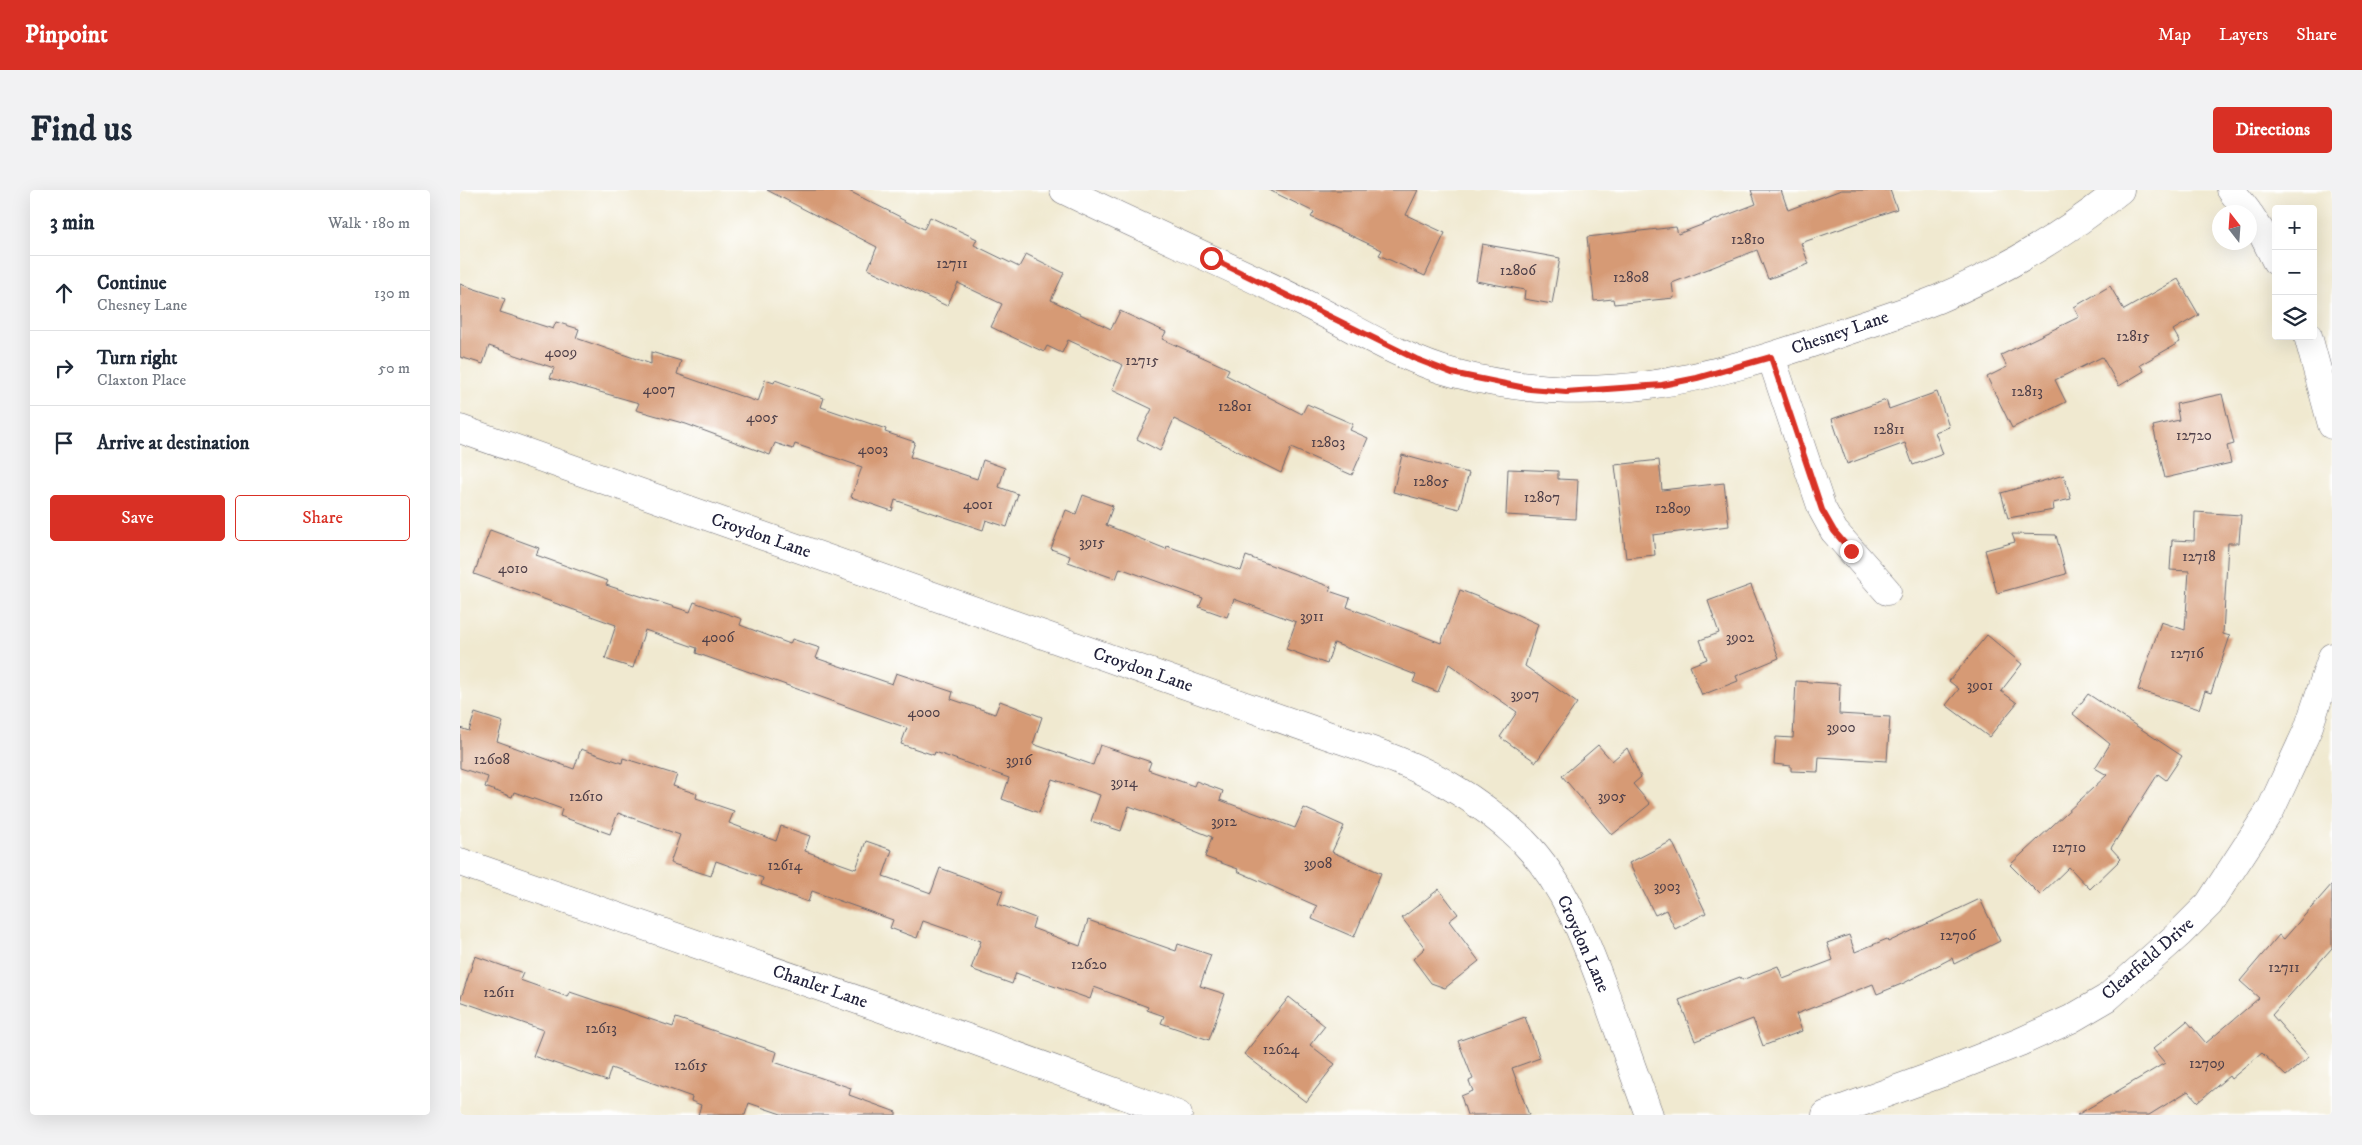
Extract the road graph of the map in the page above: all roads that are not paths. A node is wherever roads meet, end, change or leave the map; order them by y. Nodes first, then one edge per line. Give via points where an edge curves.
1 (1064, 190) edge
2 (2120, 190) edge
3 (2231, 190) edge
4 (2242, 205) edge
5 (2257, 226) edge
6 (2272, 253) edge
7 (2309, 340) edge
8 (1771, 357) junction
9 (2332, 425) edge
10 (460, 429) edge
11 (1887, 591) dead end
12 (2332, 657) edge
13 (460, 862) edge
14 (1178, 1115) edge
15 (1649, 1115) edge
16 (1826, 1115) edge

1 - 8 street, Chesney Lane via 1416,359 1452,373 1530,389 1566,392 1606,390 1662,385
2 - 8 street, Chesney Lane via 2083,220 1991,274 1938,299
3 - 4 street
5 - 6 street
7 - 9 street
8 - 11 street via 1822,510 1834,531
10 - 15 street, Croydon Lane via 1310,729 1410,766 1450,786 1502,822 1523,842 1572,910
12 - 16 street, Clearfield Drive via 2308,729 2271,809 2209,904 2179,934 2107,998 2071,1019 1947,1071
13 - 14 street, Chanler Lane via 973,1040

